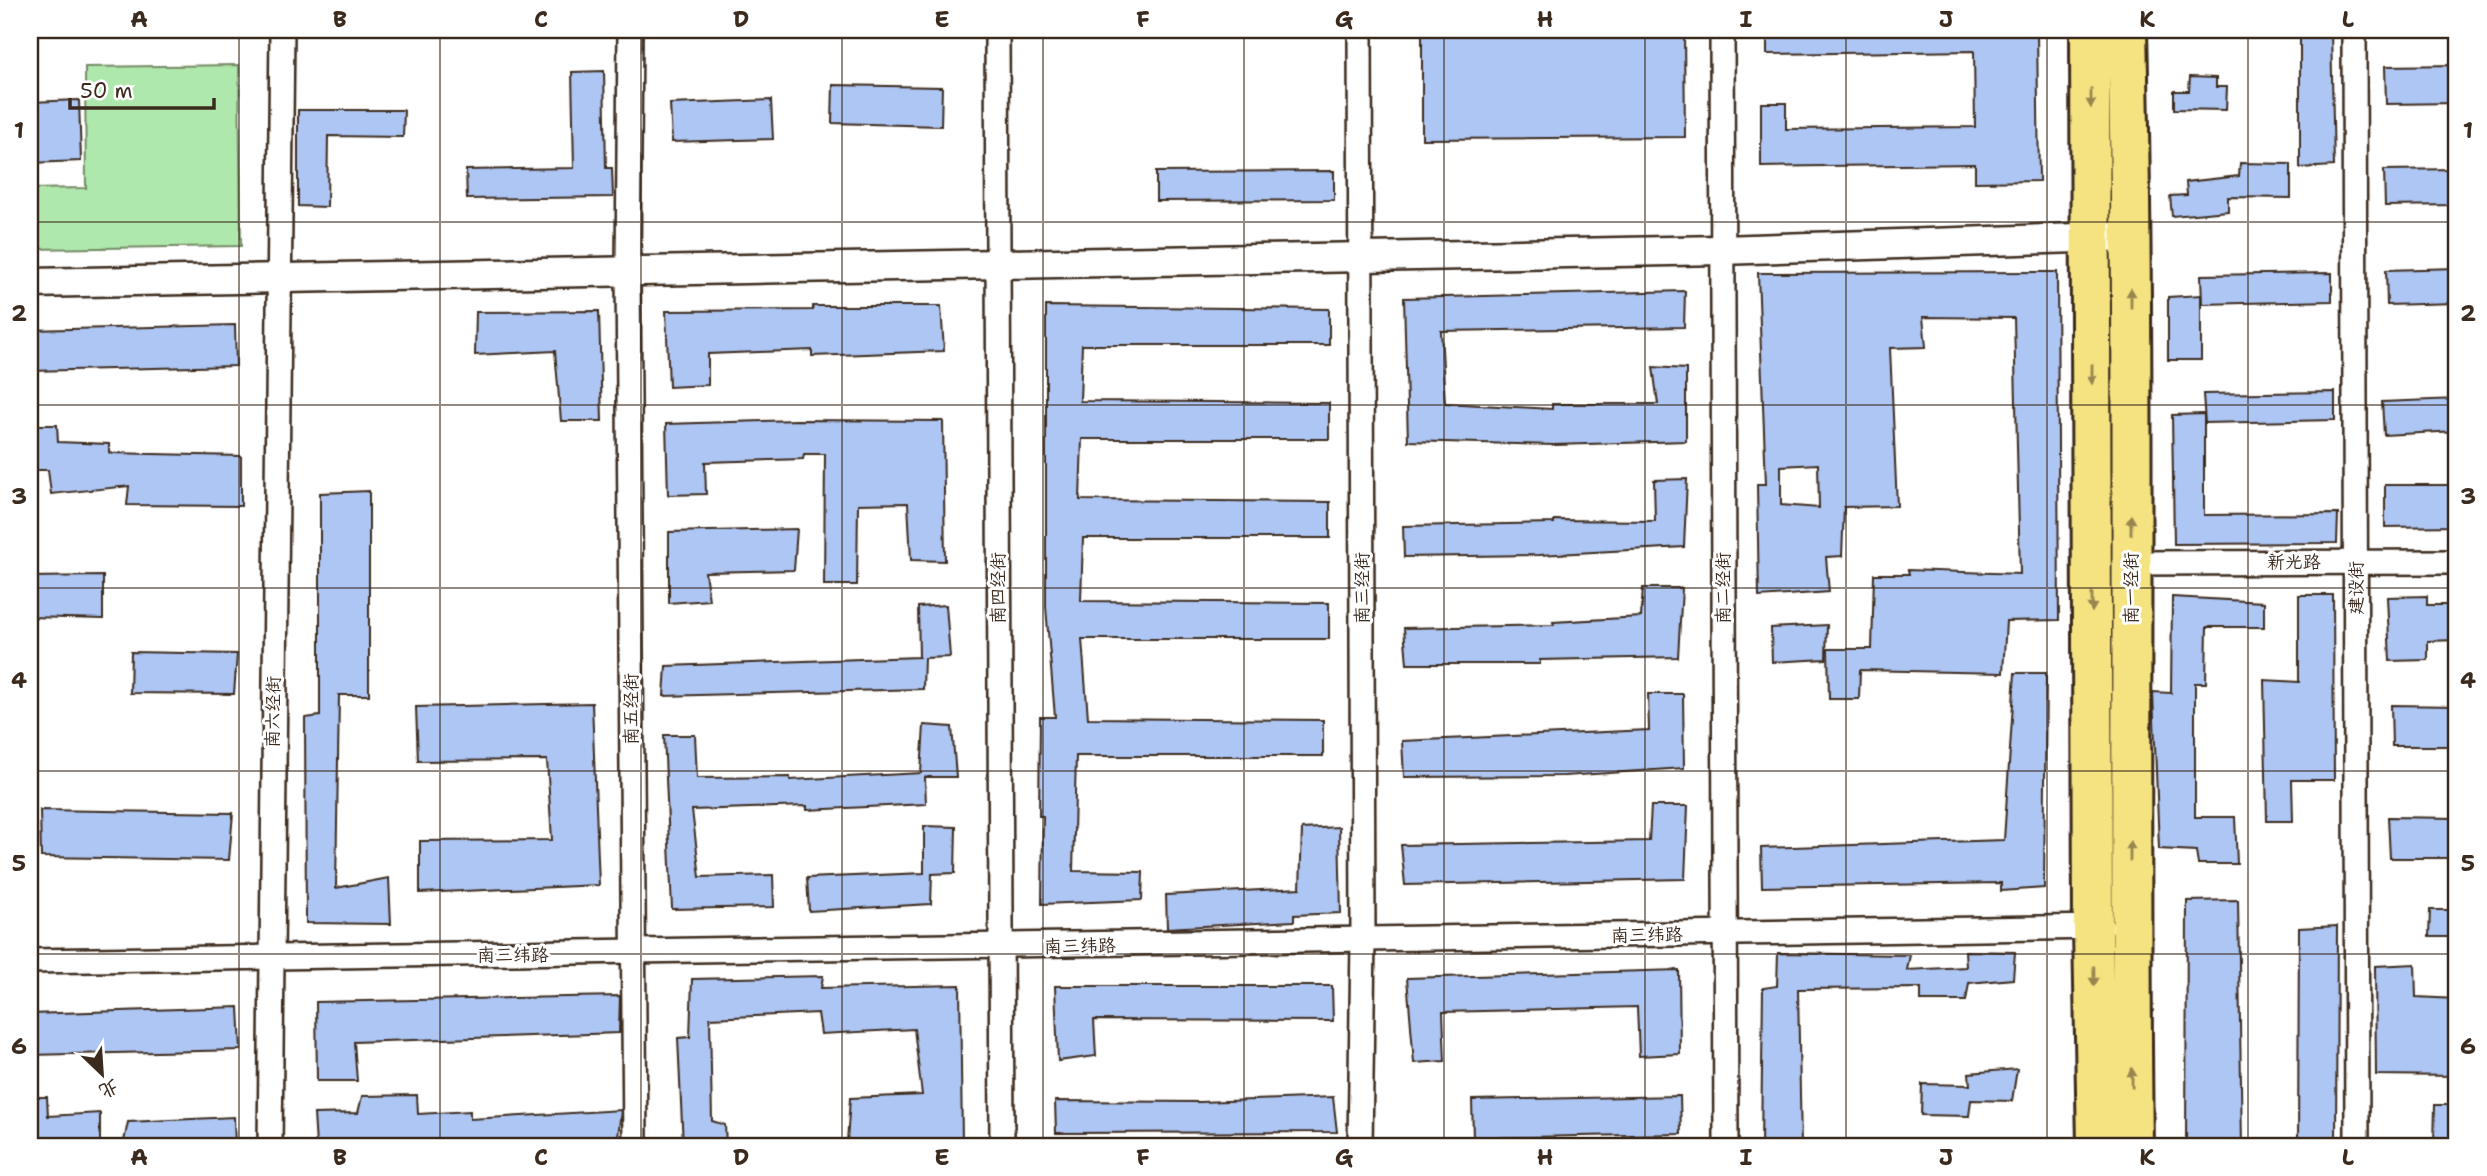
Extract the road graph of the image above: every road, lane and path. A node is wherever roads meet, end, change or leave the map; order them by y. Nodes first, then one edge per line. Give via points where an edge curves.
1 (282, 30) edge
2 (630, 30) edge
3 (997, 30) edge
4 (1360, 30) edge
5 (1722, 30) edge
6 (2090, 30) edge
7 (2127, 30) edge
8 (2354, 30) edge
9 (2106, 237) junction
10 (1721, 250) junction
11 (1362, 257) junction
12 (996, 264) junction
13 (628, 272) junction
14 (278, 278) junction
15 (30, 283) edge
16 (2356, 561) junction
17 (2457, 562) edge
18 (2131, 563) junction
19 (2130, 924) junction
20 (2093, 929) junction
21 (1725, 934) junction
22 (1363, 940) junction
23 (1000, 947) junction
24 (633, 954) junction
25 (270, 956) junction
26 (30, 961) edge
27 (270, 1146) edge
28 (635, 1146) edge
29 (1002, 1146) edge
30 (1360, 1146) edge
31 (1726, 1146) edge
32 (2097, 1146) edge
33 (2133, 1146) edge
34 (2357, 1146) edge

1 - 14 street, 南六经街
2 - 13 street, 南五经街
3 - 12 street, 南四经街
4 - 11 street, 南三经街
5 - 10 street, 南二经街
6 -> 9 highway
18 -> 7 highway, 南一经街
8 - 16 street, 建设街
9 - 10 street
9 -> 20 highway
10 - 11 street
10 - 21 street, 南二经街
11 - 12 street
11 - 22 street, 南三经街
12 - 13 street
12 - 23 street, 南四经街
13 - 14 street
13 - 24 street, 南五经街
14 - 15 street
14 - 25 street, 南六经街
16 - 17 street, 新光路
16 - 18 street, 新光路
16 - 34 street, 建设街
19 -> 18 highway, 南一经街
19 - 20 street, 南三纬路
33 -> 19 highway, 南一经街
20 - 21 street, 南三纬路
20 -> 32 highway
21 - 22 street, 南三纬路
21 - 31 street, 南二经街
22 - 23 street, 南三纬路
22 - 30 street, 南三经街
23 - 24 street, 南三纬路
23 - 29 street, 南四经街
24 - 25 street, 南三纬路
24 - 28 street, 南五经街
25 - 26 street, 南三纬路
25 - 27 street, 南六经街

